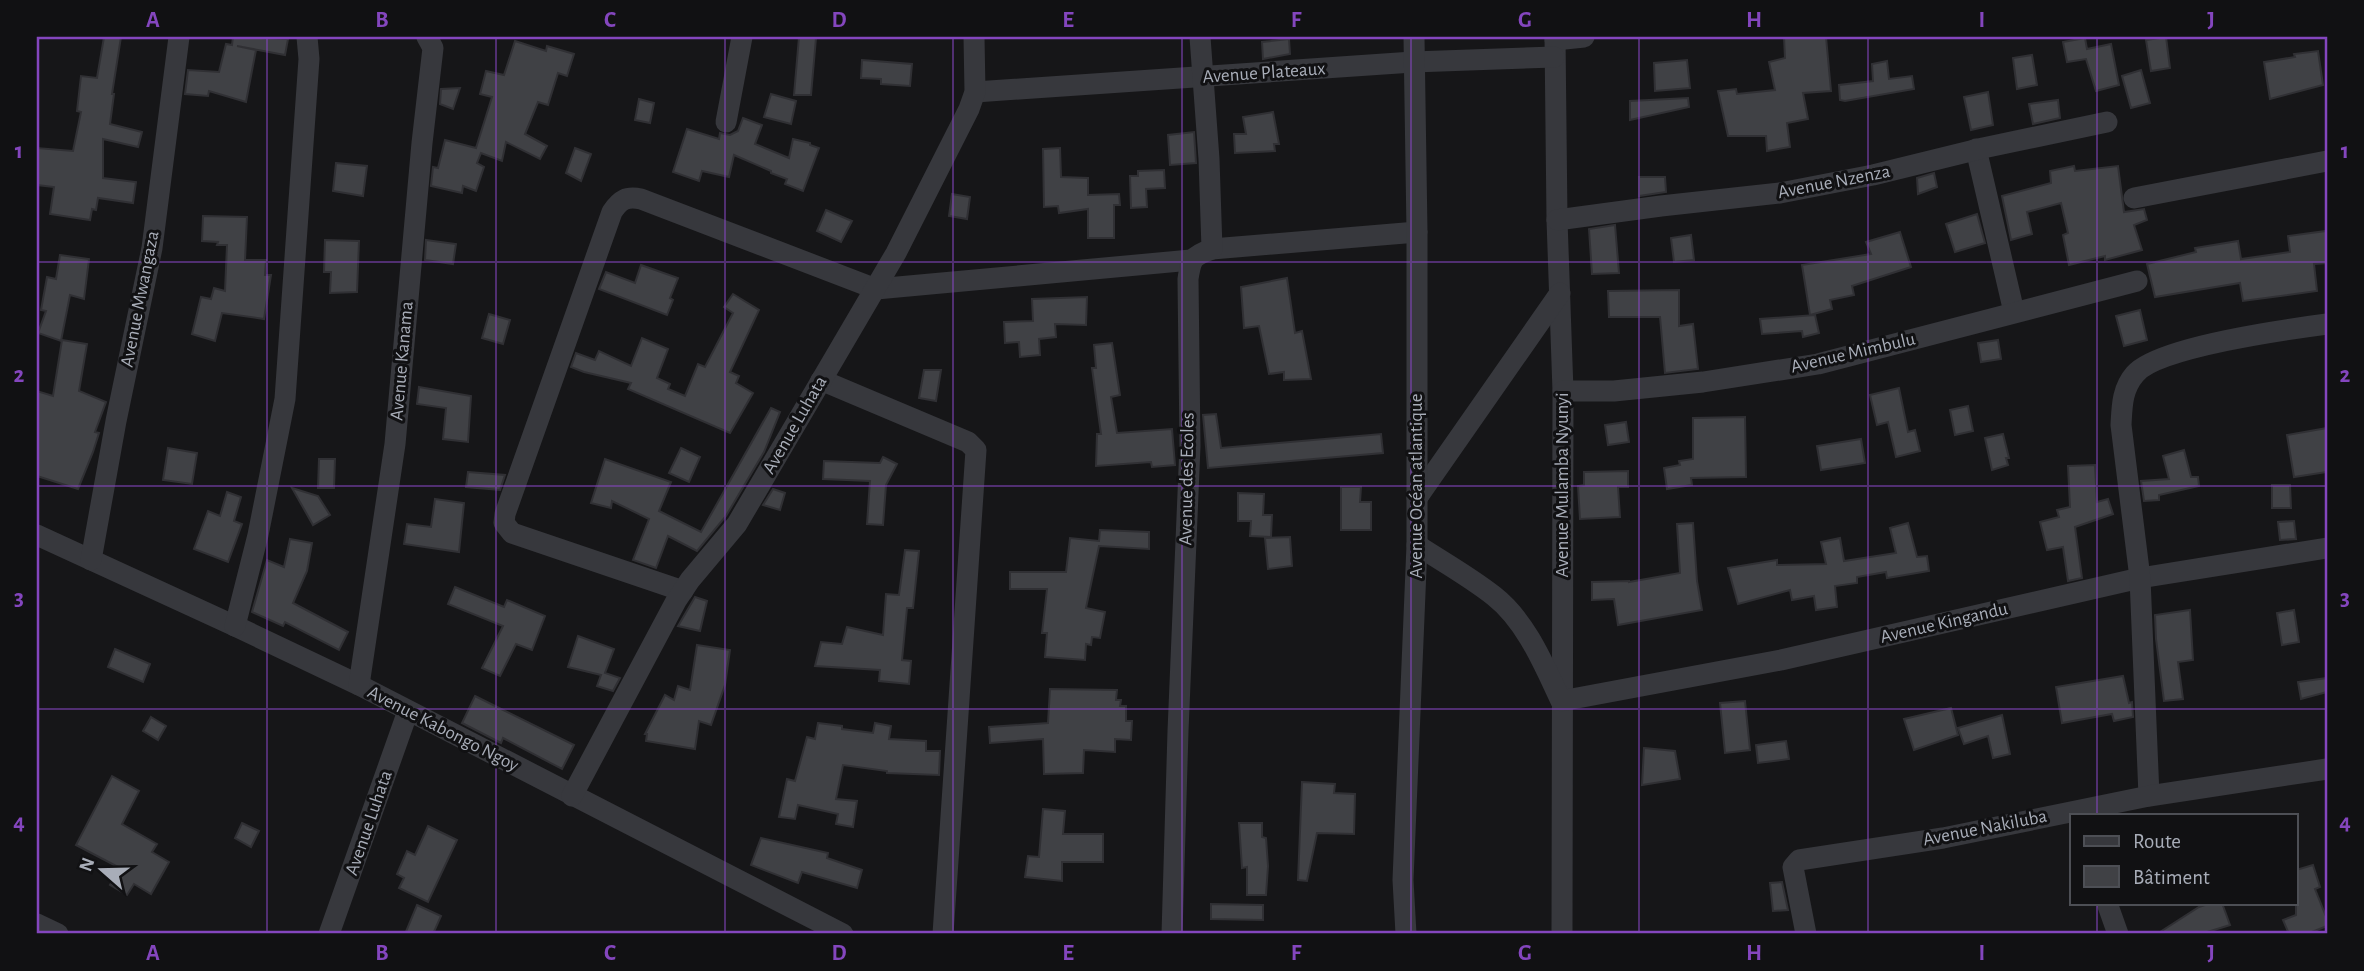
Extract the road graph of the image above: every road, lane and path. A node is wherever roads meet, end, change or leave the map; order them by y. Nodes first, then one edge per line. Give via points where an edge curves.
1 (179, 37) edge
2 (307, 37) edge
3 (427, 37) edge
4 (742, 37) edge
5 (974, 37) edge
6 (1200, 37) edge
7 (1414, 37) edge
8 (1584, 37) edge
9 (1554, 45) edge
10 (1413, 62) junction
11 (1203, 77) junction
12 (975, 92) junction
13 (726, 122) dead end
14 (2107, 122) dead end
15 (1976, 149) junction
16 (2327, 161) edge
17 (2134, 198) dead end
18 (1557, 220) junction
19 (1417, 232) junction
20 (1212, 249) junction
21 (1191, 260) junction
22 (2137, 281) dead end
23 (876, 289) junction
24 (1560, 293) junction
25 (2014, 312) junction
26 (2327, 324) edge
27 (821, 380) junction
28 (1563, 391) junction
29 (1417, 498) junction
30 (37, 535) edge
31 (1417, 545) junction
32 (2327, 548) edge
33 (91, 560) junction
34 (2140, 578) junction
35 (682, 591) junction
36 (235, 626) junction
37 (359, 685) junction
38 (1561, 701) junction
39 (408, 711) junction
40 (2327, 769) edge
41 (572, 796) junction
42 (2149, 796) junction
43 (2077, 813) edge
44 (2070, 814) edge
45 (2108, 904) edge
46 (37, 924) edge
47 (1799, 933) edge
48 (58, 934) edge
49 (329, 934) edge
50 (843, 934) edge
51 (943, 934) edge
52 (1172, 934) edge
53 (1406, 934) edge
54 (1562, 934) edge
55 (2118, 934) edge

1 - 33 street, Avenue Mwangaza via 152,248
2 - 36 street via 285,399
3 - 37 street, Avenue Kanama via 433,48 395,444
4 - 13 street
5 - 12 street, Avenue Luhata
6 - 11 street
7 - 10 street, Avenue Océan atlantique
8 - 9 street, Avenue Plateaux
9 - 10 street, Avenue Plateaux
9 - 18 street, Avenue Mulamba Nyunyi
10 - 11 street, Avenue Plateaux
10 - 19 street, Avenue Océan atlantique
11 - 12 street, Avenue Plateaux
11 - 20 street
12 - 23 street, Avenue Luhata
14 - 15 street, Avenue Nzenza
15 - 18 street, Avenue Nzenza via 1780,194
15 - 25 street
16 - 17 street
18 - 24 street, Avenue Mulamba Nyunyi
19 - 20 street
19 - 29 street, Avenue Océan atlantique
20 - 21 street
21 - 23 street
21 - 52 street, Avenue des Ecoles via 1187,298 1190,446
22 - 25 street, Avenue Mimbulu
23 - 27 street, Avenue Luhata
23 - 35 street via 641,199 628,197 618,202 505,523 512,533
24 - 28 street, Avenue Mulamba Nyunyi
24 - 29 street
25 - 28 street, Avenue Mimbulu via 1818,365 1614,391
26 - 34 street via 2159,357 2136,371 2127,385 2121,425
27 - 35 street, Avenue Luhata via 737,524
27 - 51 street via 968,442 976,450
28 - 38 street, Avenue Mulamba Nyunyi
29 - 31 street, Avenue Océan atlantique
30 - 33 street, Avenue Kabongo Ngoy
31 - 38 street via 1496,597 1530,640
31 - 53 street, Avenue Océan atlantique via 1403,880
32 - 34 street, Avenue Kingandu
33 - 36 street, Avenue Kabongo Ngoy
34 - 38 street, Avenue Kingandu via 1782,660
34 - 42 street
35 - 41 street, Avenue Luhata
36 - 37 street, Avenue Kabongo Ngoy
37 - 39 street, Avenue Kabongo Ngoy
38 - 54 street, Avenue Mulamba Nyunyi
39 - 41 street, Avenue Kabongo Ngoy
39 - 49 street, Avenue Luhata
40 - 42 street, Avenue Nakiluba
41 - 50 street, Avenue Kabongo Ngoy
42 - 43 street, Avenue Nakiluba
44 - 47 street, Avenue Nakiluba via 1799,860 1793,867
45 - 55 street
46 - 48 street

